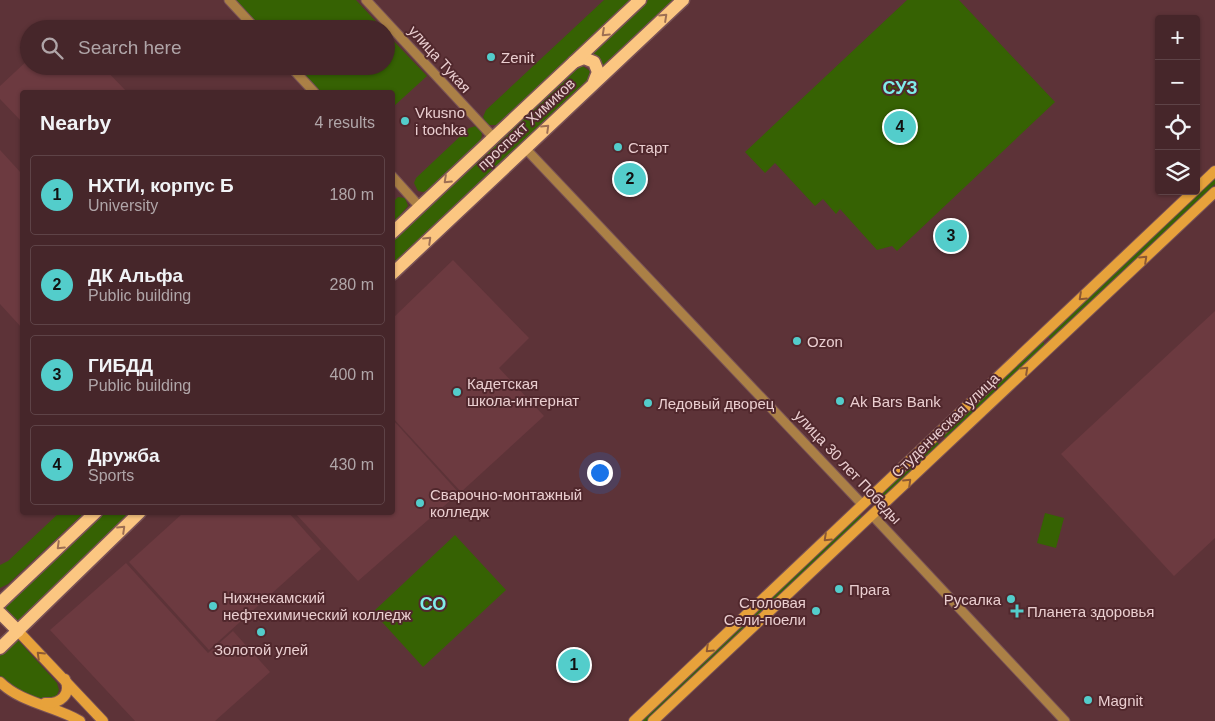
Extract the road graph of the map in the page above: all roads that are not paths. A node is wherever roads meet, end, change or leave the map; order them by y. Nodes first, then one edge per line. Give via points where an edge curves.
1 (229, 0) edge
2 (366, 0) edge
3 (640, 0) edge
4 (683, 0) edge
5 (248, 20) edge
6 (385, 20) edge
7 (395, 31) edge
8 (574, 62) junction
9 (298, 75) edge
10 (594, 82) junction
11 (312, 90) edge
12 (493, 137) junction
13 (525, 148) junction
14 (1215, 171) edge
15 (395, 179) edge
16 (1200, 185) edge
17 (1215, 192) edge
18 (1190, 195) edge
19 (420, 206) junction
20 (395, 230) edge
21 (395, 271) edge
22 (1038, 338) junction
23 (1047, 348) junction
24 (939, 431) junction
25 (950, 440) junction
26 (862, 504) junction
27 (93, 515) edge
28 (137, 515) edge
29 (873, 516) junction
30 (0, 604) edge
31 (0, 613) edge
32 (18, 631) junction
33 (0, 648) edge
34 (64, 678) junction
35 (1, 684) edge
36 (39, 703) junction
37 (92, 709) junction
38 (80, 721) edge
39 (104, 721) edge
40 (634, 721) edge
41 (653, 721) edge
42 (1065, 721) edge

1 - 5 street
2 - 6 street, улица Тукая
3 -> 8 main road, проспект Химиков
10 -> 4 main road, проспект Химиков
7 - 12 street, улица Тукая
8 - 10 main road via 584,58 594,62 598,72
8 - 12 main road, проспект Химиков
9 - 11 street
13 -> 10 main road, проспект Химиков
12 -> 19 main road, проспект Химиков
21 -> 13 main road, проспект Химиков
13 - 26 street, улица 30 лет Победы
14 - 16 main road, Студенческая улица
15 - 19 street
23 -> 17 main road, Студенческая улица
18 -> 22 main road, Студенческая улица
19 - 20 main road, проспект Химиков
22 - 23 main road via 1048,339
22 - 24 main road, Студенческая улица
25 -> 23 main road, Студенческая улица
24 - 25 main road via 941,440
24 - 26 main road, Студенческая улица
29 -> 25 main road, Студенческая улица
26 - 29 main road, улица 30 лет Победы
26 -> 40 main road, Студенческая улица
27 -> 30 main road
32 -> 28 main road
29 - 41 main road, Студенческая улица
29 - 42 street, улица 30 лет Победы
31 - 32 main road
32 - 33 main road
34 -> 32 main road
34 - 36 main road via 67,689 64,698
34 - 37 main road
35 - 36 main road
36 - 38 main road
37 - 38 main road via 80,712
37 - 39 main road

